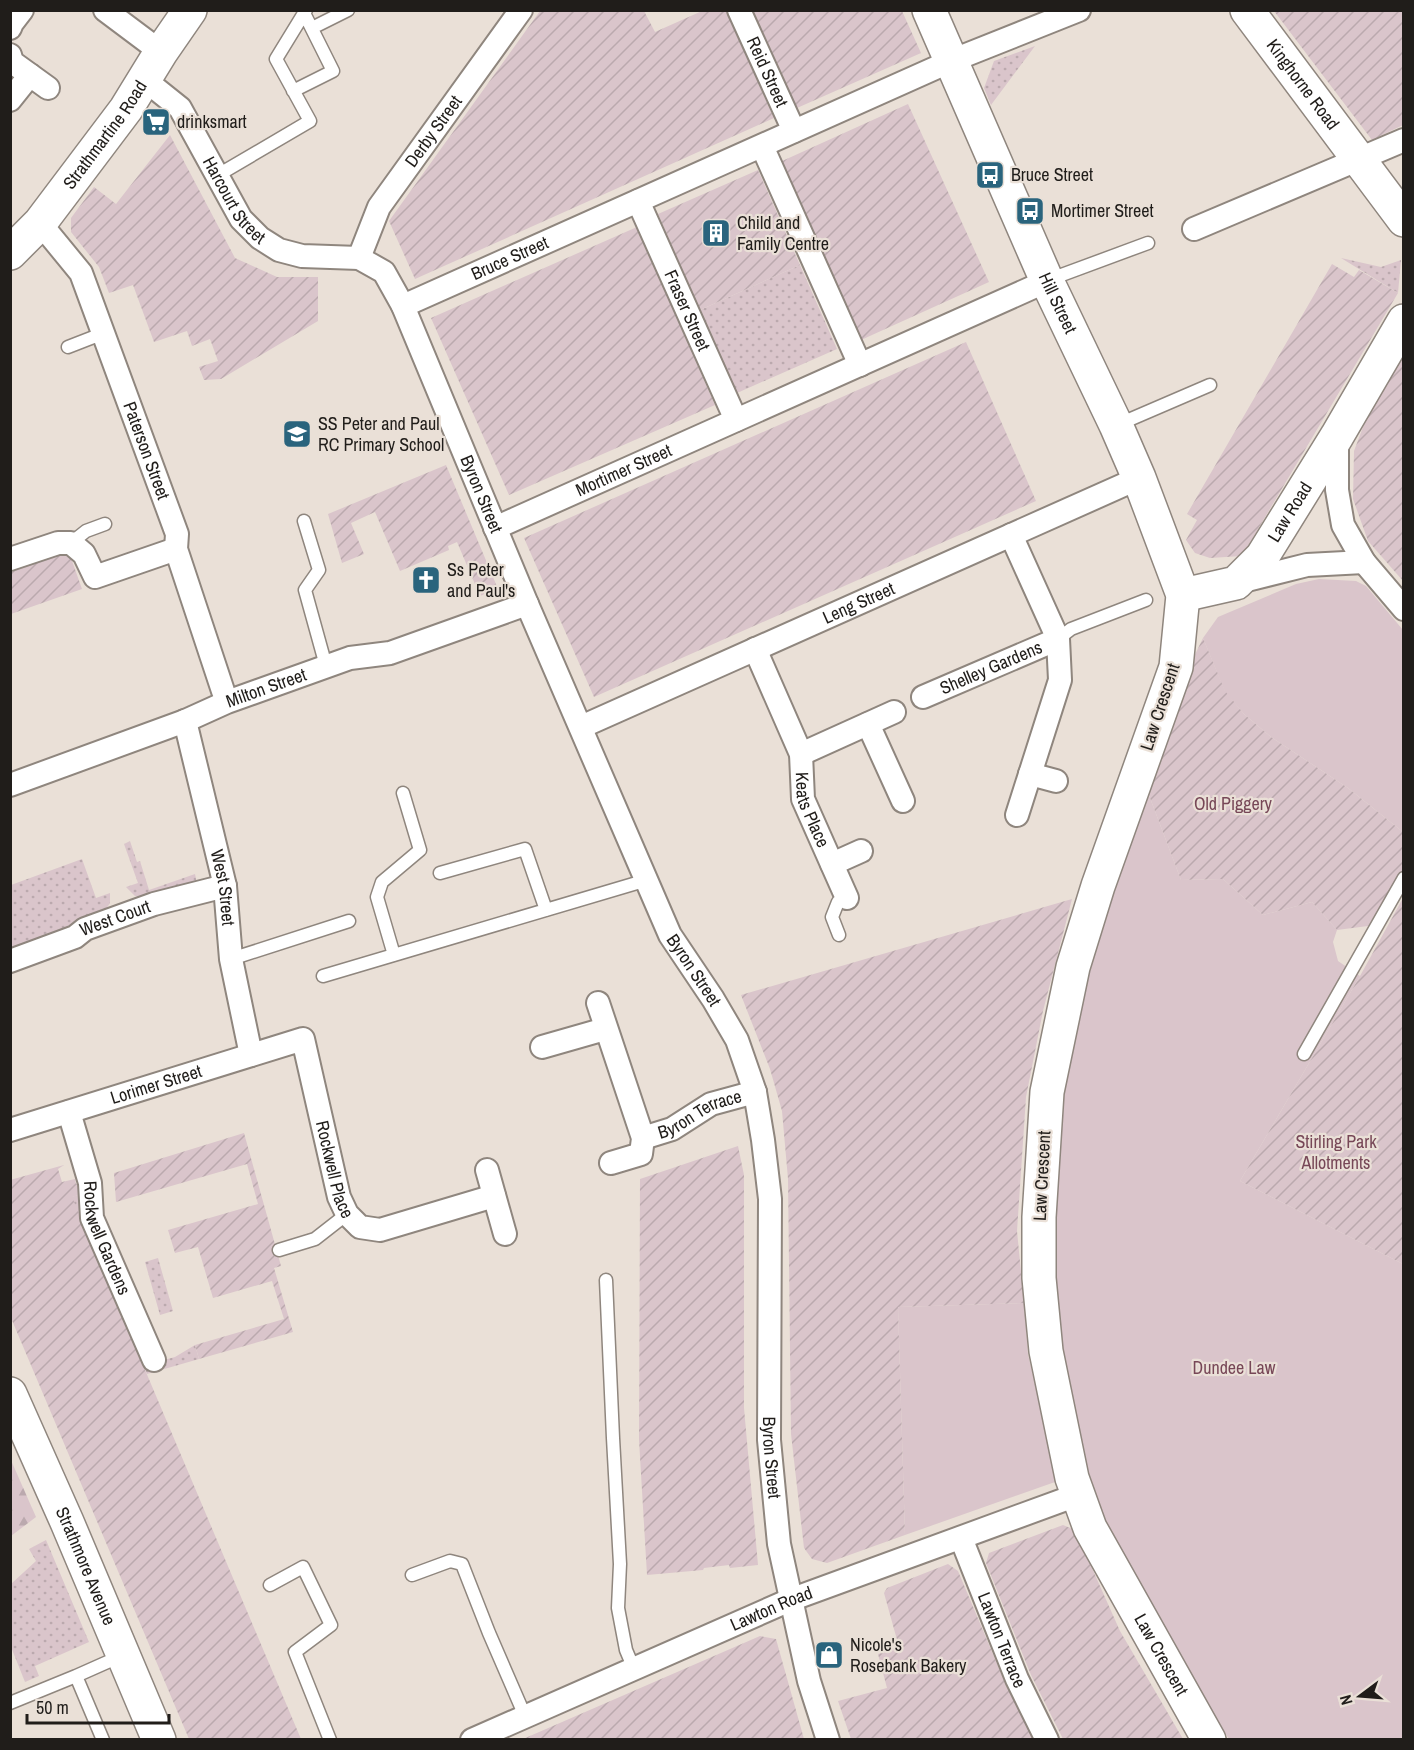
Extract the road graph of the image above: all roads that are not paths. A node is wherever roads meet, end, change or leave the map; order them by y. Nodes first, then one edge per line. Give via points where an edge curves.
1 (22, 10) edge
2 (105, 10) edge
3 (190, 10) edge
4 (348, 10) edge
5 (522, 10) edge
6 (739, 10) edge
7 (929, 10) edge
8 (1079, 10) edge
9 (1247, 10) edge
10 (305, 12) edge
11 (10, 28) edge
12 (312, 28) junction
13 (10, 55) edge
14 (951, 61) junction
15 (153, 66) junction
16 (30, 75) junction
17 (48, 88) dead end
18 (293, 91) junction
19 (10, 100) edge
20 (794, 131) junction
21 (1404, 140) edge
22 (762, 146) junction
23 (1358, 160) junction
24 (218, 175) junction
25 (638, 201) junction
26 (1404, 220) edge
27 (40, 223) junction
28 (1194, 229) dead end
29 (1148, 243) dead end
30 (10, 253) edge
31 (359, 258) junction
32 (1047, 281) junction
33 (403, 306) junction
34 (1404, 321) edge
35 (104, 333) junction
36 (68, 347) dead end
37 (860, 365) junction
38 (1210, 385) dead end
39 (736, 420) junction
40 (1116, 425) junction
41 (1337, 436) junction
42 (1138, 478) junction
43 (304, 521) dead end
44 (105, 524) dead end
45 (495, 528) junction
46 (1011, 535) junction
47 (71, 543) junction
48 (176, 549) junction
49 (10, 560) edge
50 (1364, 562) junction
51 (1236, 583) junction
52 (1183, 595) junction
53 (1146, 600) dead end
54 (527, 604) junction
55 (1404, 609) edge
56 (1058, 639) junction
57 (755, 649) junction
58 (326, 666) junction
59 (223, 691) dead end
60 (923, 697) dead end
61 (894, 712) dead end
62 (185, 721) junction
63 (868, 724) junction
64 (581, 727) junction
65 (801, 754) junction
66 (1030, 774) junction
67 (1056, 782) dead end
68 (10, 785) edge
69 (403, 793) dead end
70 (903, 801) dead end
71 (1017, 815) dead end
72 (861, 851) dead end
73 (832, 864) junction
74 (440, 873) dead end
75 (1404, 878) edge
76 (647, 880) junction
77 (225, 886) junction
78 (847, 898) joint
79 (546, 910) junction
80 (349, 921) dead end
81 (839, 935) dead end
82 (394, 955) junction
83 (231, 959) junction
84 (10, 961) edge
85 (323, 976) dead end
86 (598, 1003) dead end
87 (605, 1029) junction
88 (303, 1039) joint
89 (542, 1047) dead end
90 (1304, 1054) dead end
91 (251, 1055) junction
92 (755, 1092) junction
93 (69, 1112) junction
94 (10, 1130) edge
95 (643, 1138) junction
96 (611, 1163) dead end
97 (487, 1170) dead end
98 (494, 1196) junction
99 (347, 1214) junction
100 (505, 1234) dead end
101 (279, 1250) dead end
102 (606, 1280) dead end
103 (154, 1360) dead end
104 (10, 1394) edge
105 (1077, 1495) junction
106 (961, 1538) junction
107 (412, 1575) dead end
108 (270, 1585) dead end
109 (790, 1600) junction
110 (123, 1655) junction
111 (634, 1669) junction
112 (76, 1676) junction
113 (10, 1703) edge
114 (525, 1716) junction
115 (155, 1739) edge
116 (103, 1740) edge
117 (330, 1740) edge
118 (472, 1740) edge
119 (828, 1740) edge
120 (1047, 1740) edge
121 (1209, 1740) edge

1 - 11 street
2 - 15 street, Harcourt Street
3 - 15 street, Strathmartine Road
4 - 12 lane
5 - 31 street, Derby Street via 379,207
6 - 20 street, Reid Street
7 - 14 street, Hill Street
8 - 14 street, Bruce Street
9 - 23 street, Kinghorne Road
10 - 12 lane
10 - 18 lane via 276,59
12 - 18 lane via 333,71
13 - 16 street via 12,62
14 - 20 street, Bruce Street
14 - 32 street, Hill Street
15 - 24 street, Harcourt Street
15 - 27 street, Strathmartine Road via 126,109
16 - 17 street
16 - 19 street
18 - 24 lane via 310,121
20 - 22 street, Bruce Street
21 - 23 street
22 - 25 street, Bruce Street
22 - 37 street
23 - 26 street, Kinghorne Road
23 - 28 street
24 - 31 street, Harcourt Street via 241,219 279,250 302,256
25 - 33 street, Bruce Street
25 - 39 street, Fraser Street
27 - 30 street, Strathmartine Road
27 - 35 street, Paterson Street via 81,273
29 - 32 lane
31 - 33 street, Byron Street via 384,272
32 - 37 street, Mortimer Street
32 - 40 street, Hill Street
33 - 45 street, Byron Street
34 - 41 street, Law Road
35 - 36 lane
35 - 48 street, Paterson Street via 177,534
37 - 39 street, Mortimer Street
38 - 40 lane
39 - 45 street, Mortimer Street
40 - 42 street, Hill Street
41 - 50 street, Law Road via 1336,490 1343,525
41 - 51 street, Law Road via 1262,557
42 - 46 street, Leng Street
42 - 52 street, Hill Street
43 - 58 lane via 319,570 305,590
44 - 47 lane via 86,531
45 - 54 street, Byron Street
46 - 56 street, Shelley Gardens
46 - 57 street, Leng Street
47 - 48 street via 84,554 95,577
47 - 49 street via 58,543
48 - 59 street, Paterson Street
50 - 51 street, Law Road via 1307,565
50 - 55 street, Law Road
51 - 52 street, Law Road
52 - 105 street, Law Crescent via 1176,666 1076,957 1047,1092 1039,1217 1040,1278 1046,1351
53 - 56 lane via 1071,629
54 - 58 street, Milton Street via 390,653 350,658
54 - 64 street, Byron Street
56 - 60 street, Shelley Gardens
56 - 66 street, Shelley Gardens via 1060,680
57 - 64 street, Leng Street
57 - 65 street, Keats Place
58 - 62 street, Milton Street
61 - 63 street, Keats Place
62 - 68 street, Milton Street
62 - 77 street, West Street
63 - 65 street, Keats Place
63 - 70 street
64 - 76 street, Byron Street
65 - 73 street, Keats Place via 803,799
66 - 67 street
66 - 71 street, Shelley Gardens
69 - 82 lane via 420,850 382,882 377,897
72 - 73 street, Keats Place
73 - 78 street, Keats Place
74 - 79 lane via 525,849
75 - 90 lane
76 - 79 lane
76 - 92 street, Byron Street via 670,935 737,1040
77 - 83 street, West Street
77 - 84 street, West Court via 136,910
78 - 81 lane via 838,902 832,917
79 - 82 lane
80 - 83 lane
82 - 85 lane
83 - 91 street, West Street
86 - 87 street, Byron Terrace
87 - 89 street
87 - 95 street, Byron Terrace
88 - 91 street, Lorimer Street
88 - 99 street, Rockwell Place via 339,1197
91 - 93 street, Lorimer Street
92 - 95 street, Byron Terrace via 711,1104 672,1129
92 - 109 street, Byron Street via 770,1199 769,1440 779,1544
93 - 94 street, Lorimer Street
93 - 103 street, Rockwell Gardens via 90,1183 92,1218
95 - 96 street, Byron Terrace via 641,1154
97 - 98 street
98 - 99 street, Rockwell Place via 380,1230 360,1227
98 - 100 street
99 - 101 lane via 315,1239
102 - 111 lane via 620,1564 618,1608
104 - 110 street, Strathmore Avenue
105 - 106 street, Lawton Road
105 - 121 street, Law Crescent via 1090,1528
106 - 109 street, Lawton Road
106 - 120 street, Lawton Terrace via 1017,1679
107 - 114 lane via 450,1561 462,1564
108 - 117 lane via 303,1567 331,1625 295,1652
109 - 111 street, Lawton Road
109 - 119 street, Byron Street
110 - 112 lane
110 - 115 street, Strathmore Avenue
111 - 114 street, Lawton Road
112 - 113 lane
112 - 116 lane
114 - 118 street, Lawton Road

